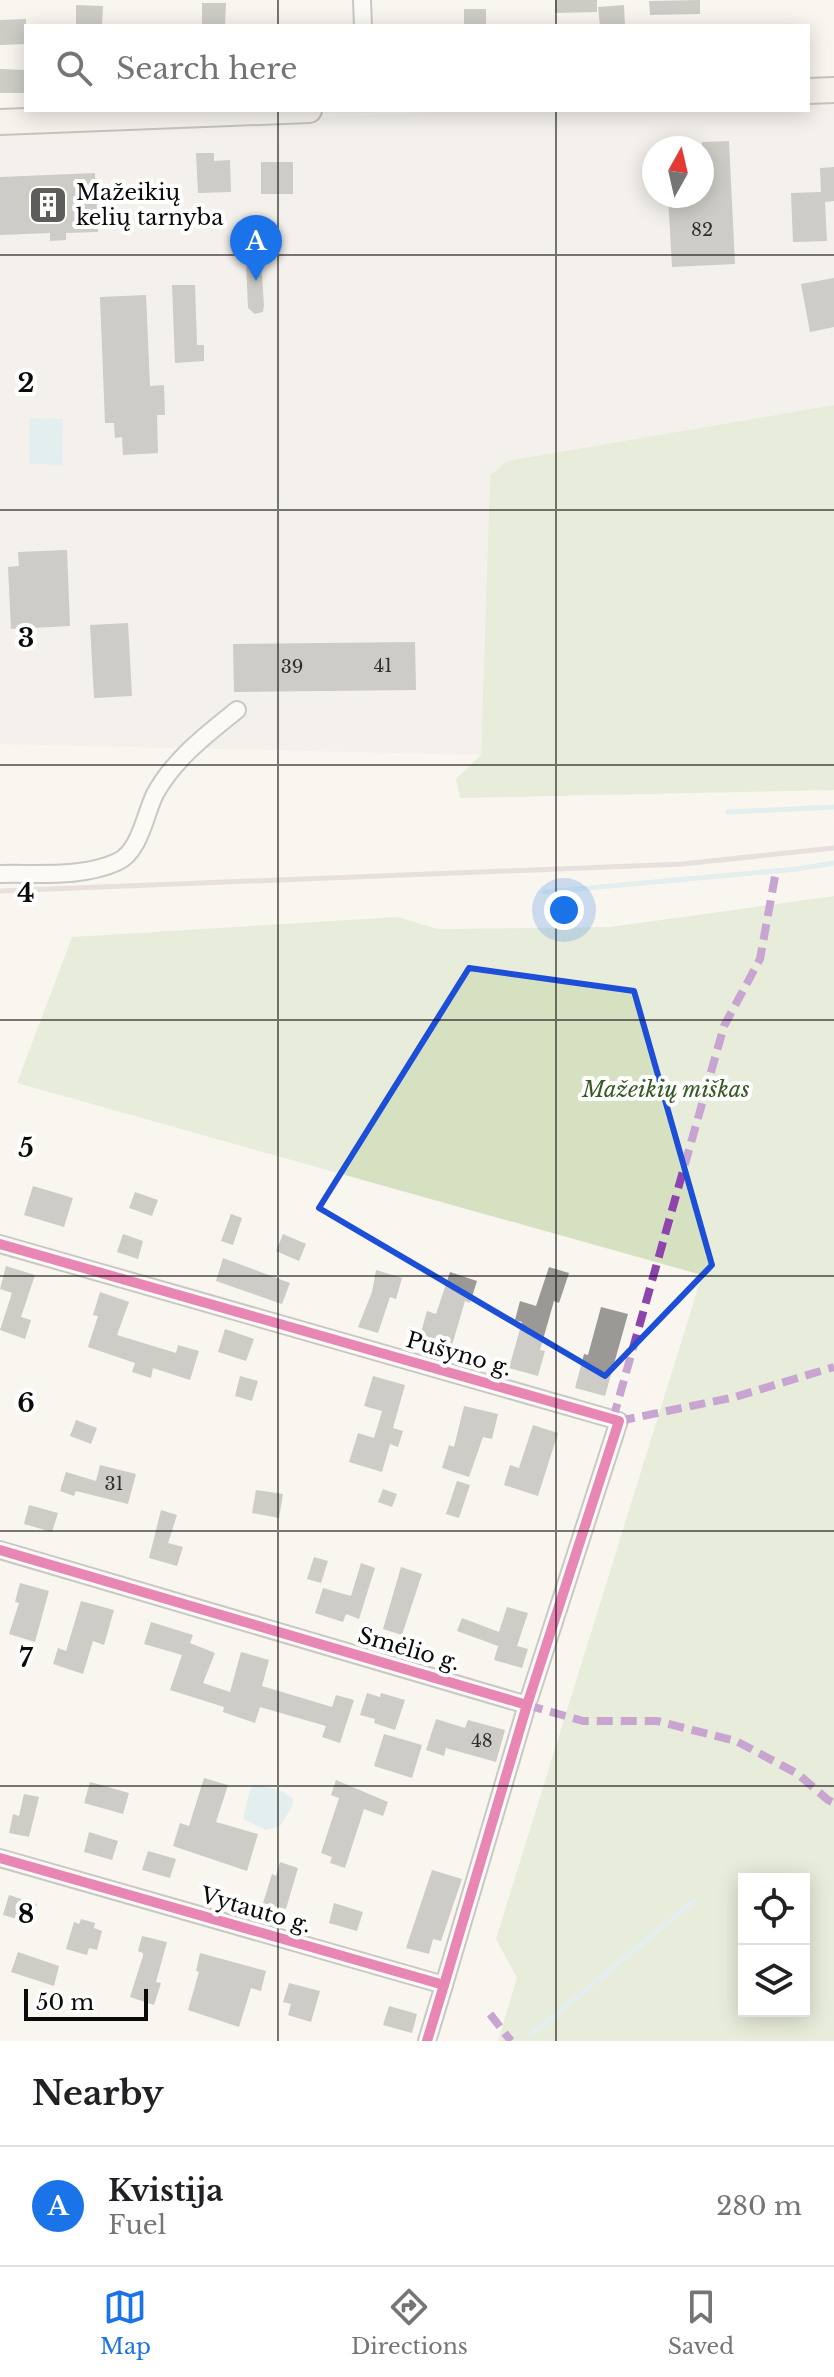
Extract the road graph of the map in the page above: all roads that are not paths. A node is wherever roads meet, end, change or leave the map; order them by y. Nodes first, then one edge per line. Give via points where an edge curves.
1 (362, 0) edge
2 (363, 24) edge
3 (834, 90) edge
4 (810, 91) edge
5 (258, 112) edge
6 (0, 122) edge
7 (237, 710) dead end
8 (0, 874) edge
9 (0, 1244) edge
10 (0, 1550) edge
11 (527, 1705) junction
12 (0, 1858) edge
13 (444, 1985) junction
14 (427, 2041) edge

1 - 2 street
3 - 4 main road
5 - 6 main road
7 - 8 street via 192,746 156,793 138,839 119,862 81,871
9 - 11 street, Pušyno g. via 619,1421
10 - 11 street, Smėlio g.
11 - 13 street
12 - 13 street, Vytauto g.
13 - 14 street

